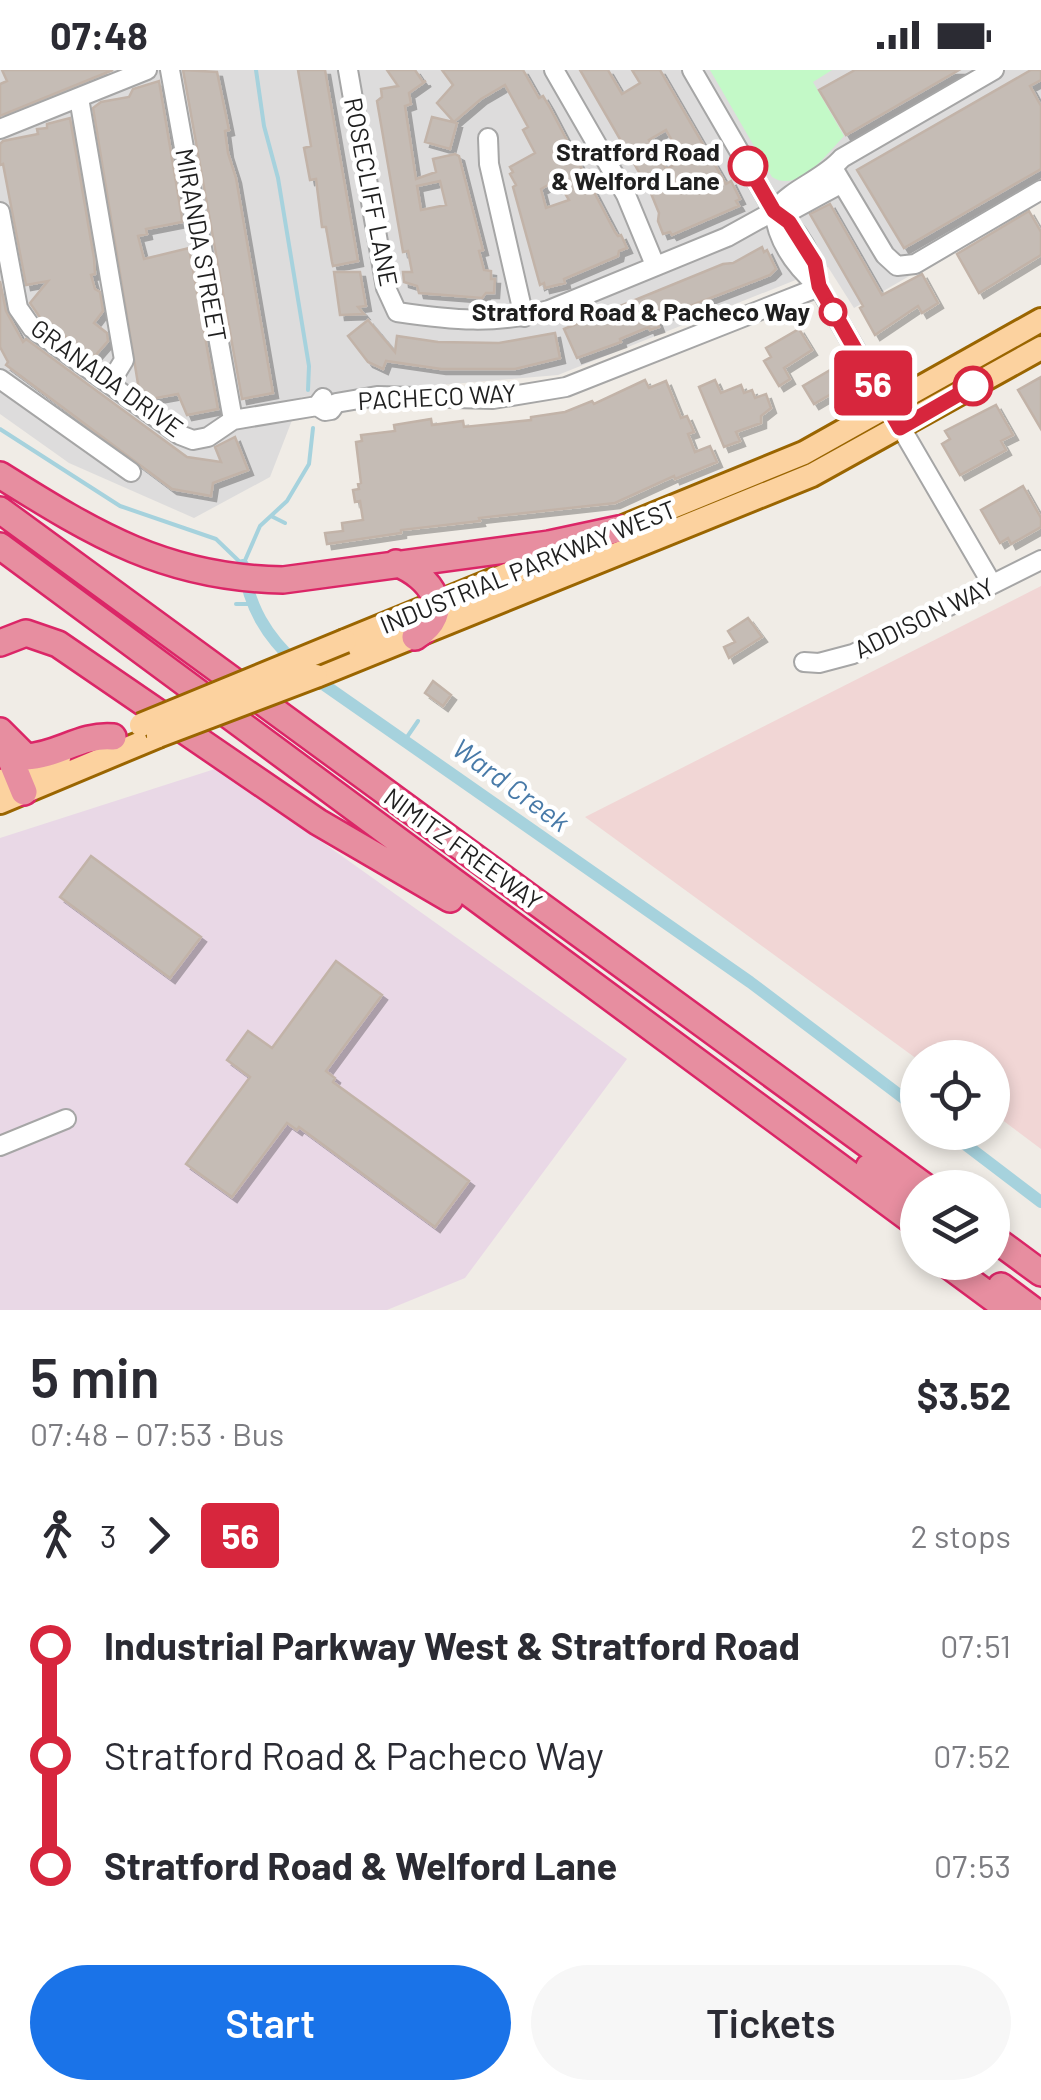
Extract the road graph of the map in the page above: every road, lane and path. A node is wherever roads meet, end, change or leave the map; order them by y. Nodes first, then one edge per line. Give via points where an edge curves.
1 (148, 70) edge
2 (170, 70) edge
3 (348, 70) edge
4 (554, 70) edge
5 (692, 70) edge
6 (994, 70) edge
7 (79, 98) junction
8 (0, 129) edge
9 (488, 138) dead end
10 (838, 175) junction
11 (1041, 190) edge
12 (774, 211) junction
13 (0, 212) edge
14 (2, 232) edge
15 (655, 265) junction
16 (819, 286) junction
17 (524, 316) junction
18 (1041, 320) edge
19 (1041, 348) edge
20 (0, 378) edge
21 (110, 383) junction
22 (894, 418) junction
23 (233, 420) junction
24 (131, 472) dead end
25 (0, 475) edge
26 (0, 510) edge
27 (0, 526) edge
28 (619, 529) junction
29 (0, 546) edge
30 (1041, 560) edge
31 (396, 563) junction
32 (0, 566) edge
33 (992, 584) junction
34 (434, 605) junction
35 (416, 638) junction
36 (0, 643) edge
37 (804, 662) dead end
38 (150, 730) junction
39 (0, 733) edge
40 (112, 737) junction
41 (8, 786) edge
42 (450, 899) junction
43 (66, 1119) dead end
44 (0, 1146) edge
45 (902, 1170) edge
46 (900, 1189) edge
47 (900, 1212) edge
48 (900, 1230) edge
49 (1010, 1251) edge
50 (1010, 1271) edge
51 (1041, 1273) edge
52 (968, 1280) edge
53 (992, 1280) edge
54 (1041, 1294) edge
55 (1009, 1310) edge
56 (1033, 1310) edge

1 - 7 street
2 - 23 street, MIRANDA STREET
3 - 17 street, ROSECLIFF LANE via 386,288 397,312 466,322
4 - 15 street via 626,195
5 - 12 street
6 - 10 street via 842,158
7 - 8 street
7 - 21 street via 124,360
9 - 17 street
10 - 11 street via 898,266 914,264
10 - 12 street via 786,196
12 - 15 street
12 - 16 street via 815,263
13 - 14 street, GRANADA DRIVE
14 - 21 street, GRANADA DRIVE via 18,308 32,328
15 - 17 street
16 - 22 street
16 - 23 street, PACHECO WAY via 566,387 493,399 376,396
18 - 22 main road, INDUSTRIAL PARKWAY WEST
19 - 22 main road, INDUSTRIAL PARKWAY WEST
20 - 24 street
21 - 23 street, GRANADA DRIVE via 193,440
22 - 28 main road, INDUSTRIAL PARKWAY WEST
22 - 33 street
22 - 35 main road, INDUSTRIAL PARKWAY WEST via 771,493
25 - 31 highway via 109,540 177,566 283,580
26 - 45 highway, NIMITZ FREEWAY
27 - 46 highway
28 - 31 highway
28 - 34 main road, INDUSTRIAL PARKWAY WEST
29 - 47 highway
30 - 33 street, ADDISON WAY
31 - 34 highway via 425,578
32 - 42 highway, NIMITZ FREEWAY
33 - 37 street, ADDISON WAY via 853,654
34 - 35 highway
34 - 38 main road, INDUSTRIAL PARKWAY WEST, bridge
35 - 38 main road, INDUSTRIAL PARKWAY WEST, bridge
36 - 42 highway via 26,633 58,644 318,822
38 - 40 main road, INDUSTRIAL PARKWAY WEST
38 - 41 main road, INDUSTRIAL PARKWAY WEST
39 - 40 highway via 26,757 94,735
39 - 41 highway
40 - 41 main road, INDUSTRIAL PARKWAY WEST
42 - 48 highway, NIMITZ FREEWAY
43 - 44 street
49 - 51 highway
50 - 54 highway
52 - 55 highway
53 - 56 highway

